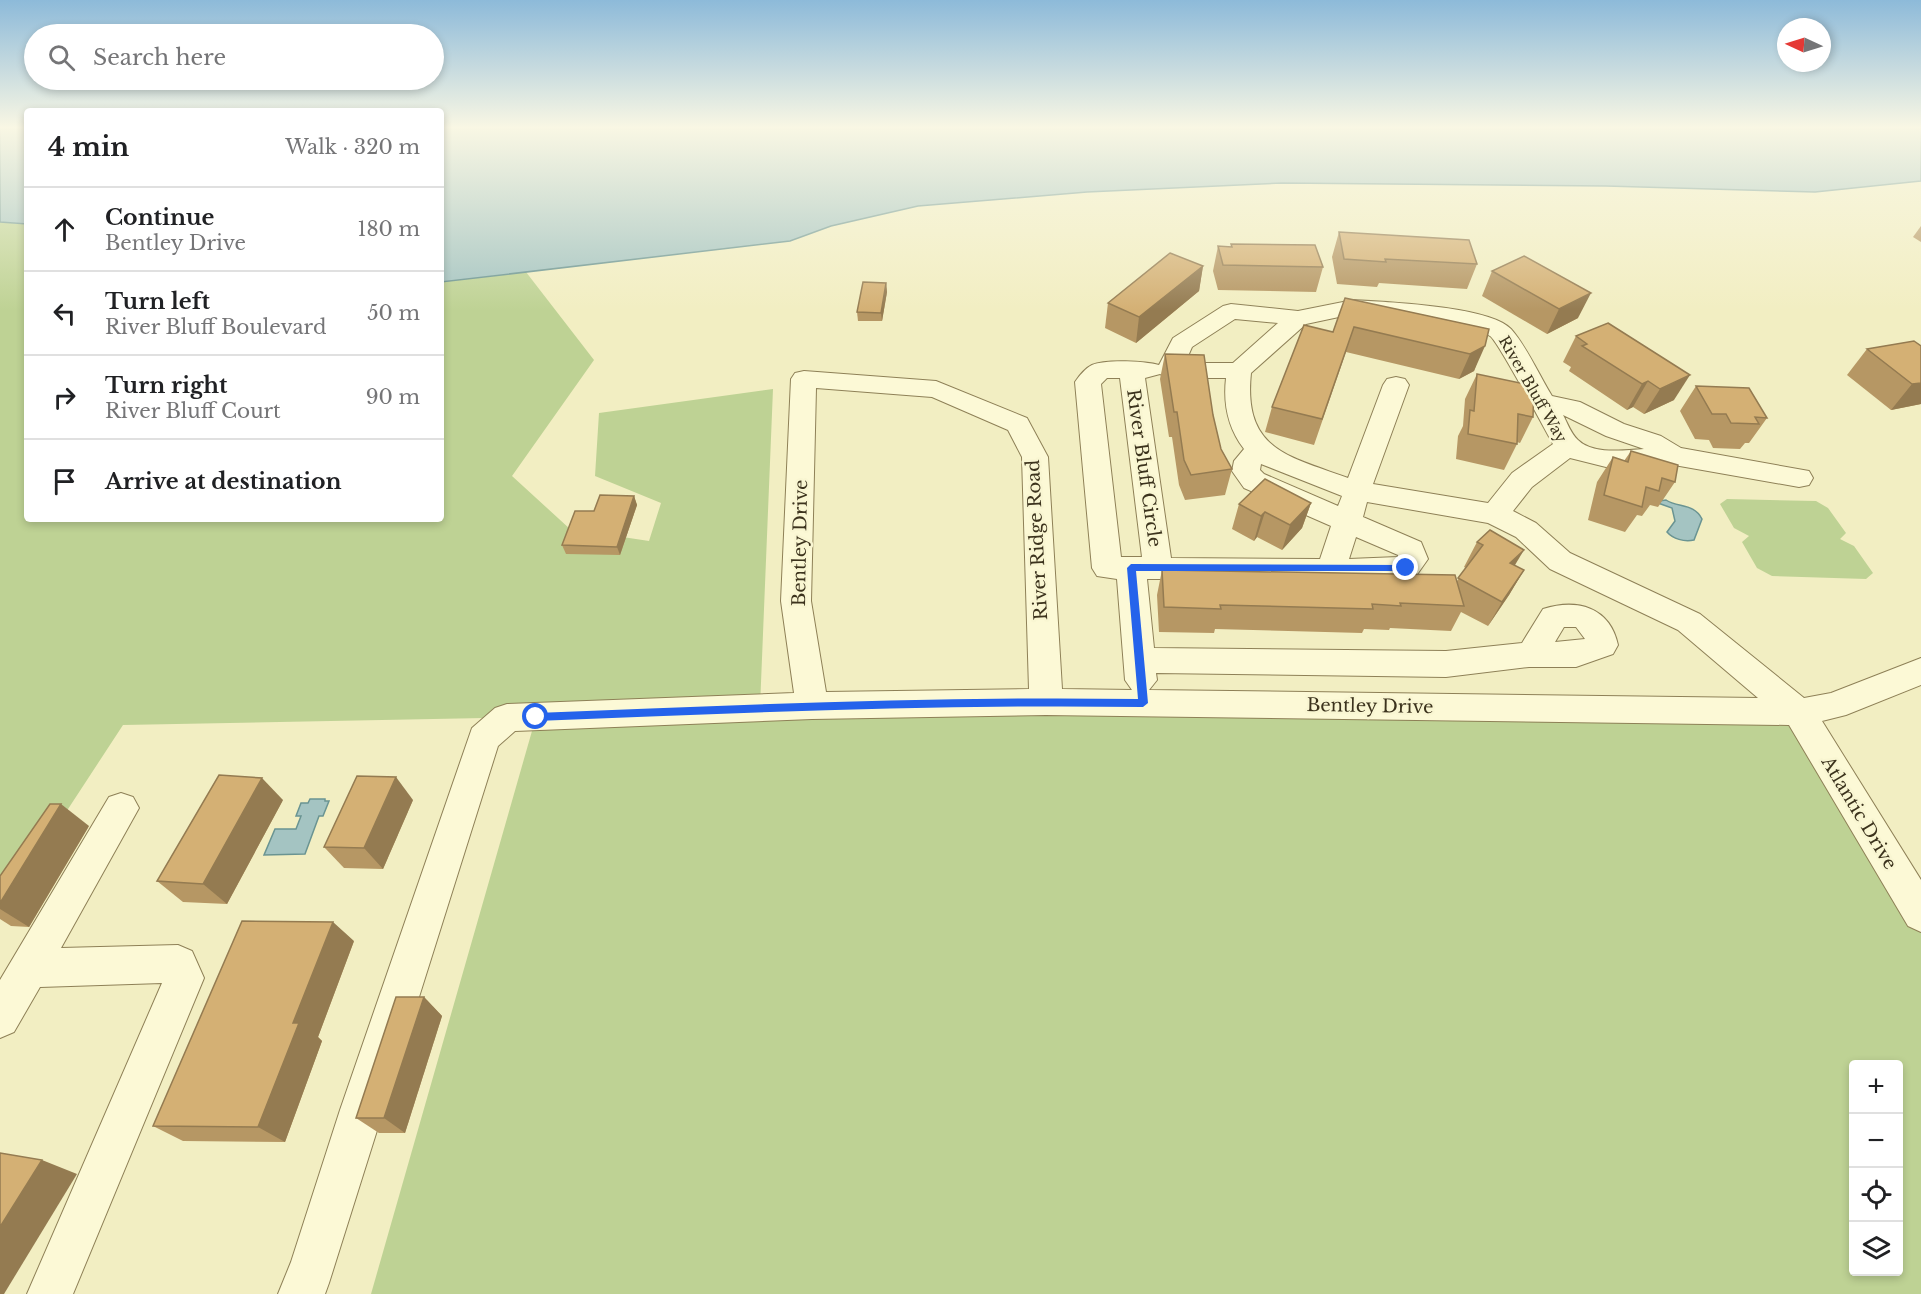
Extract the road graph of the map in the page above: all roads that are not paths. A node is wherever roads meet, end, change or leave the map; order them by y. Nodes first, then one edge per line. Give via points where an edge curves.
1 (1298, 318) junction
2 (1131, 370) junction
3 (1169, 370) junction
4 (1239, 370) junction
5 (804, 379) joint
6 (1396, 385) dead end
7 (1543, 403) junction
8 (1568, 446) junction
9 (1259, 449) junction
10 (1674, 456) junction
11 (1798, 478) dead end
12 (1357, 491) junction
13 (1496, 514) junction
14 (1347, 522) junction
15 (1132, 568) junction
16 (1331, 570) junction
17 (1531, 655) dead end
18 (1139, 660) junction
19 (1921, 671) edge
20 (1046, 702) junction
21 (1143, 703) junction
22 (812, 706) junction
23 (1797, 712) junction
24 (122, 808) dead end
25 (1921, 914) edge
26 (28, 968) junction
27 (0, 1018) edge
28 (50, 1294) edge
29 (301, 1294) edge

1 - 3 street, River Bluff Way via 1231,311 1182,343
1 - 4 street, River Bluff Way
1 - 7 street, River Bluff Way via 1353,306 1425,311 1471,320 1502,332
2 - 3 street, River Bluff Circle
2 - 15 street, River Bluff Circle
2 - 15 street via 1100,371 1088,382
3 - 4 street
4 - 9 street via 1236,390 1242,423
5 - 20 street, River Ridge Road via 936,389 1018,424 1035,457
5 - 22 street, Bentley Drive via 796,601
6 - 12 street
7 - 8 street, River Bluff Way
7 - 10 street via 1571,408 1615,430 1652,442
8 - 10 street via 1582,456
8 - 13 street, River Bluff Way via 1522,480
9 - 12 street, Atlantic Drive
9 - 14 street via 1248,460 1246,471 1254,481
10 - 11 street
12 - 13 street, Atlantic Drive
12 - 14 street
13 - 23 street, Atlantic Drive via 1527,530 1560,561 1689,622
14 - 16 street
14 - 16 street via 1411,549 1413,559 1406,568
15 - 16 street
15 - 18 street
17 - 18 street via 1446,664
18 - 21 street
19 - 23 street, Bentley Drive via 1834,706
20 - 21 street, Bentley Drive
20 - 22 street, Bentley Drive
21 - 23 street, Bentley Drive
22 - 29 street, Bentley Drive via 507,718 484,738
23 - 25 street, Atlantic Drive
24 - 26 street
26 - 27 street
26 - 28 street via 178,964 184,978

